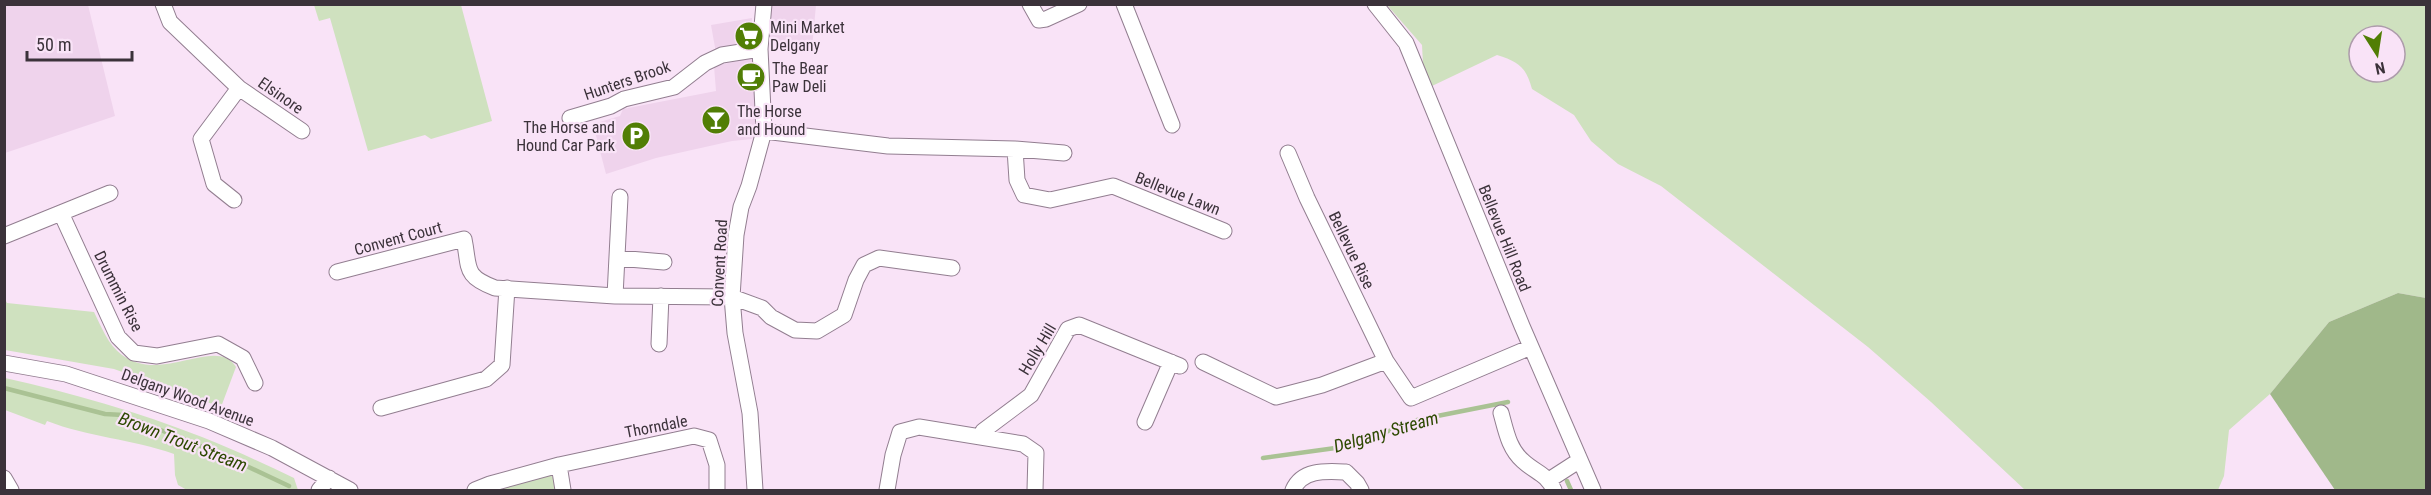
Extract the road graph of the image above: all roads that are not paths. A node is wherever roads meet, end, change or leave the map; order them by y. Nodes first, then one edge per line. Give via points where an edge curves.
1 (163, 4) edge
2 (764, 4) edge
3 (1030, 4) edge
4 (1079, 4) edge
5 (1124, 4) edge
6 (1375, 4) edge
7 (760, 49) junction
8 (239, 88) junction
9 (570, 118) dead end
10 (1172, 125) dead end
11 (302, 131) dead end
12 (764, 131) junction
13 (1015, 149) junction
14 (1064, 153) dead end
15 (1288, 153) dead end
16 (110, 193) dead end
17 (620, 198) dead end
18 (234, 200) dead end
19 (61, 213) junction
20 (1224, 231) dead end
21 (4, 236) edge
22 (617, 258) junction
23 (664, 262) dead end
24 (952, 268) dead end
25 (337, 272) dead end
26 (507, 288) junction
27 (615, 296) junction
28 (661, 296) junction
29 (732, 297) junction
30 (659, 344) dead end
31 (1531, 347) junction
32 (1386, 361) junction
33 (1203, 362) dead end
34 (4, 363) edge
35 (255, 382) dead end
36 (381, 408) dead end
37 (1501, 413) dead end
38 (1145, 422) dead end
39 (981, 437) junction
40 (1580, 460) junction
41 (559, 465) junction
42 (4, 478) edge
43 (329, 478) junction
44 (1552, 485) edge
45 (11, 490) edge
46 (319, 490) edge
47 (350, 490) edge
48 (475, 490) edge
49 (563, 490) edge
50 (717, 490) edge
51 (755, 490) edge
52 (887, 490) edge
53 (1035, 490) edge
54 (1293, 490) edge
55 (1361, 490) edge
56 (1593, 490) edge

1 - 8 street, Elsinore via 170,22
2 - 7 street, Convent Road
3 - 4 street via 1039,20
5 - 10 street
6 - 31 street, Bellevue Hill Road via 1406,43
7 - 9 street, Hunters Brook via 722,55 674,87
7 - 12 street, Convent Road
8 - 11 street, Elsinore
8 - 18 street, Elsinore via 201,139 214,184
12 - 13 street via 888,146
12 - 29 street, Convent Road via 741,207
13 - 14 street
13 - 20 street, Bellevue Lawn via 1017,180 1024,195 1050,200 1113,186
15 - 32 street, Bellevue Rise
16 - 19 street
17 - 22 street
19 - 21 street
19 - 35 street, Drummin Rise via 118,337 134,353 157,356 218,344 243,358
22 - 23 street
22 - 27 street
24 - 29 street via 879,258 864,265 844,315 817,331 789,327 762,308
25 - 26 street, Convent Court via 464,238 468,269 479,282
26 - 27 street, Convent Court
26 - 36 street via 502,365 486,379
27 - 28 street, Convent Court
28 - 29 street, Convent Court
28 - 30 street
29 - 51 street, Convent Road via 750,413
31 - 32 street, Bellevue Rise via 1411,398
31 - 40 street, Bellevue Hill Road
32 - 33 street via 1276,398
34 - 43 street, Delgany Wood Avenue via 66,374 209,421
37 - 44 street via 1510,445 1523,462 1542,473
38 - 39 street, Holly Hill via 1176,364 1079,325 1068,329 1031,395 983,431
39 - 52 street via 919,427 900,432
39 - 53 street via 1023,444 1036,453
40 - 44 street
40 - 56 street, Bellevue Hill Road
41 - 48 street, Thorndale
41 - 49 street
41 - 50 street, Thorndale via 694,436 709,440 717,465
42 - 45 street
43 - 46 street
43 - 47 street, Delgany Wood Avenue
54 - 55 street via 1305,476 1320,471 1346,472

